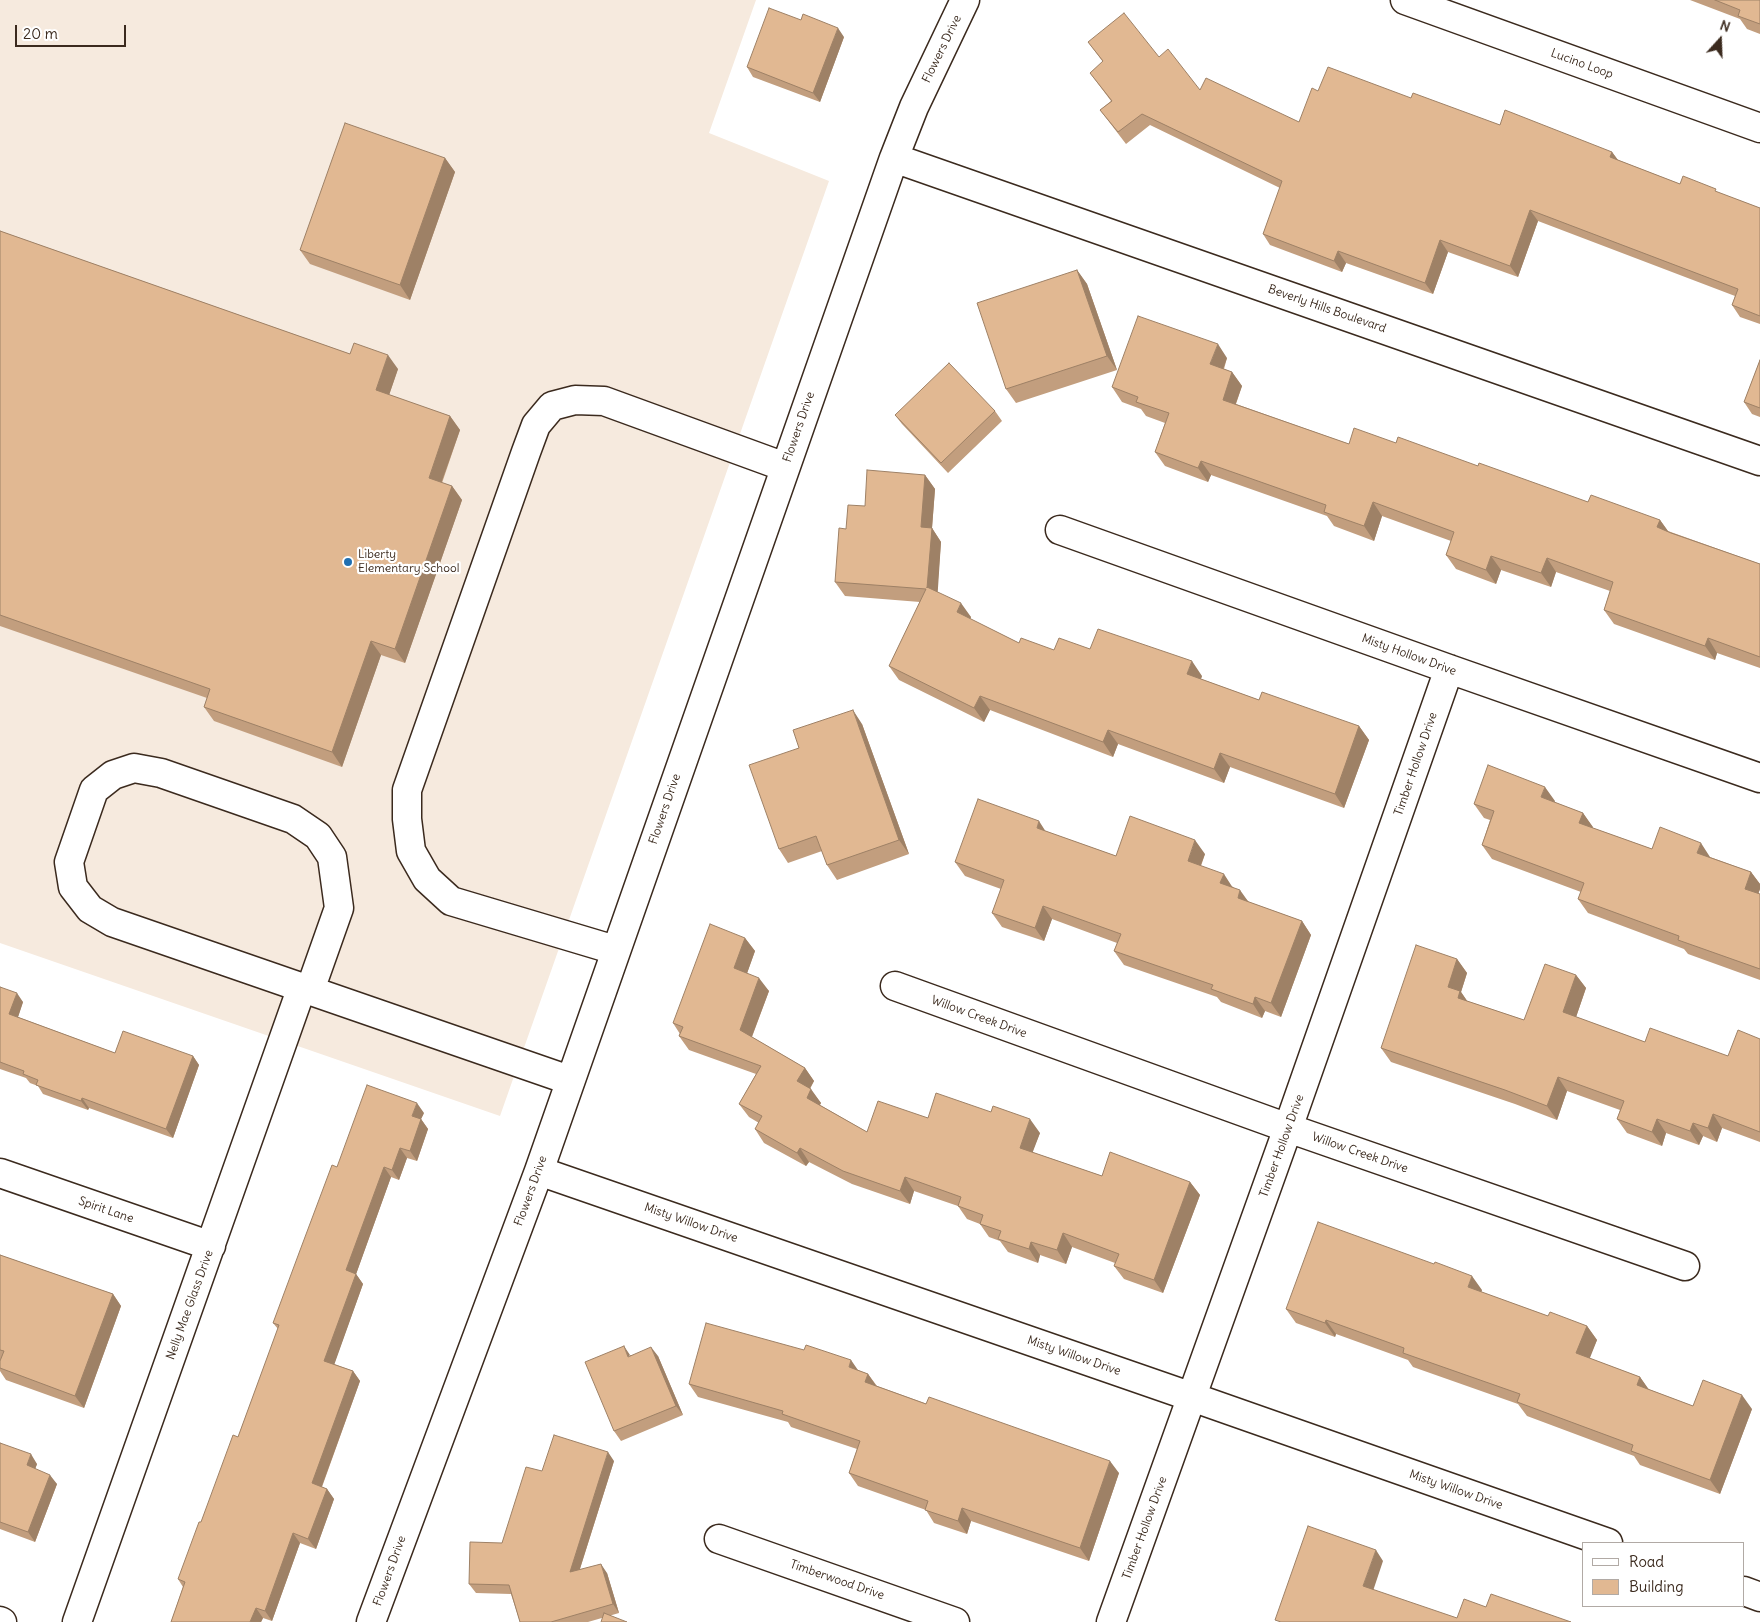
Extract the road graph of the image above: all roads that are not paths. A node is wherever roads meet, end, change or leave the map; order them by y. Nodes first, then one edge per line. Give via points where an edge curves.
1 (965, 0) edge
2 (1405, 0) edge
3 (1760, 128) edge
4 (894, 158) junction
5 (1760, 461) edge
6 (786, 467) junction
7 (1060, 530) dead end
8 (1449, 669) junction
9 (1760, 778) edge
10 (615, 950) junction
11 (895, 986) dead end
12 (306, 989) junction
13 (569, 1080) junction
14 (1288, 1128) junction
15 (538, 1171) junction
16 (0, 1173) edge
17 (211, 1246) junction
18 (1685, 1266) dead end
19 (1192, 1397) junction
20 (719, 1539) dead end
21 (1605, 1542) edge
22 (1745, 1591) edge
23 (1760, 1597) edge
24 (76, 1622) edge
25 (372, 1622) edge
26 (955, 1622) edge
27 (1111, 1622) edge

1 - 4 street, Flowers Drive via 914,107
2 - 3 street, Lucino Loop
4 - 5 street, Beverly Hills Boulevard
4 - 6 street, Flowers Drive
6 - 10 street, Flowers Drive
6 - 10 street via 604,402 575,400 552,406 536,425 519,471 407,790 411,851 426,879 451,900
7 - 8 street, Misty Hollow Drive
8 - 9 street, Misty Hollow Drive
8 - 14 street, Timber Hollow Drive
10 - 13 street, Flowers Drive
11 - 14 street, Willow Creek Drive
12 - 12 street via 339,908 332,857 318,836 293,819 160,773 134,768 113,775 94,790 69,862 73,886 90,909 112,922
12 - 13 street
12 - 17 street, Nelly Mae Glass Drive
13 - 15 street, Flowers Drive
14 - 18 street, Willow Creek Drive
14 - 19 street, Timber Hollow Drive
15 - 19 street, Misty Willow Drive
15 - 25 street, Flowers Drive
16 - 17 street, Spirit Lane
17 - 24 street, Nelly Mae Glass Drive
19 - 21 street, Misty Willow Drive
19 - 27 street, Timber Hollow Drive
20 - 26 street, Timberwood Drive
22 - 23 street

